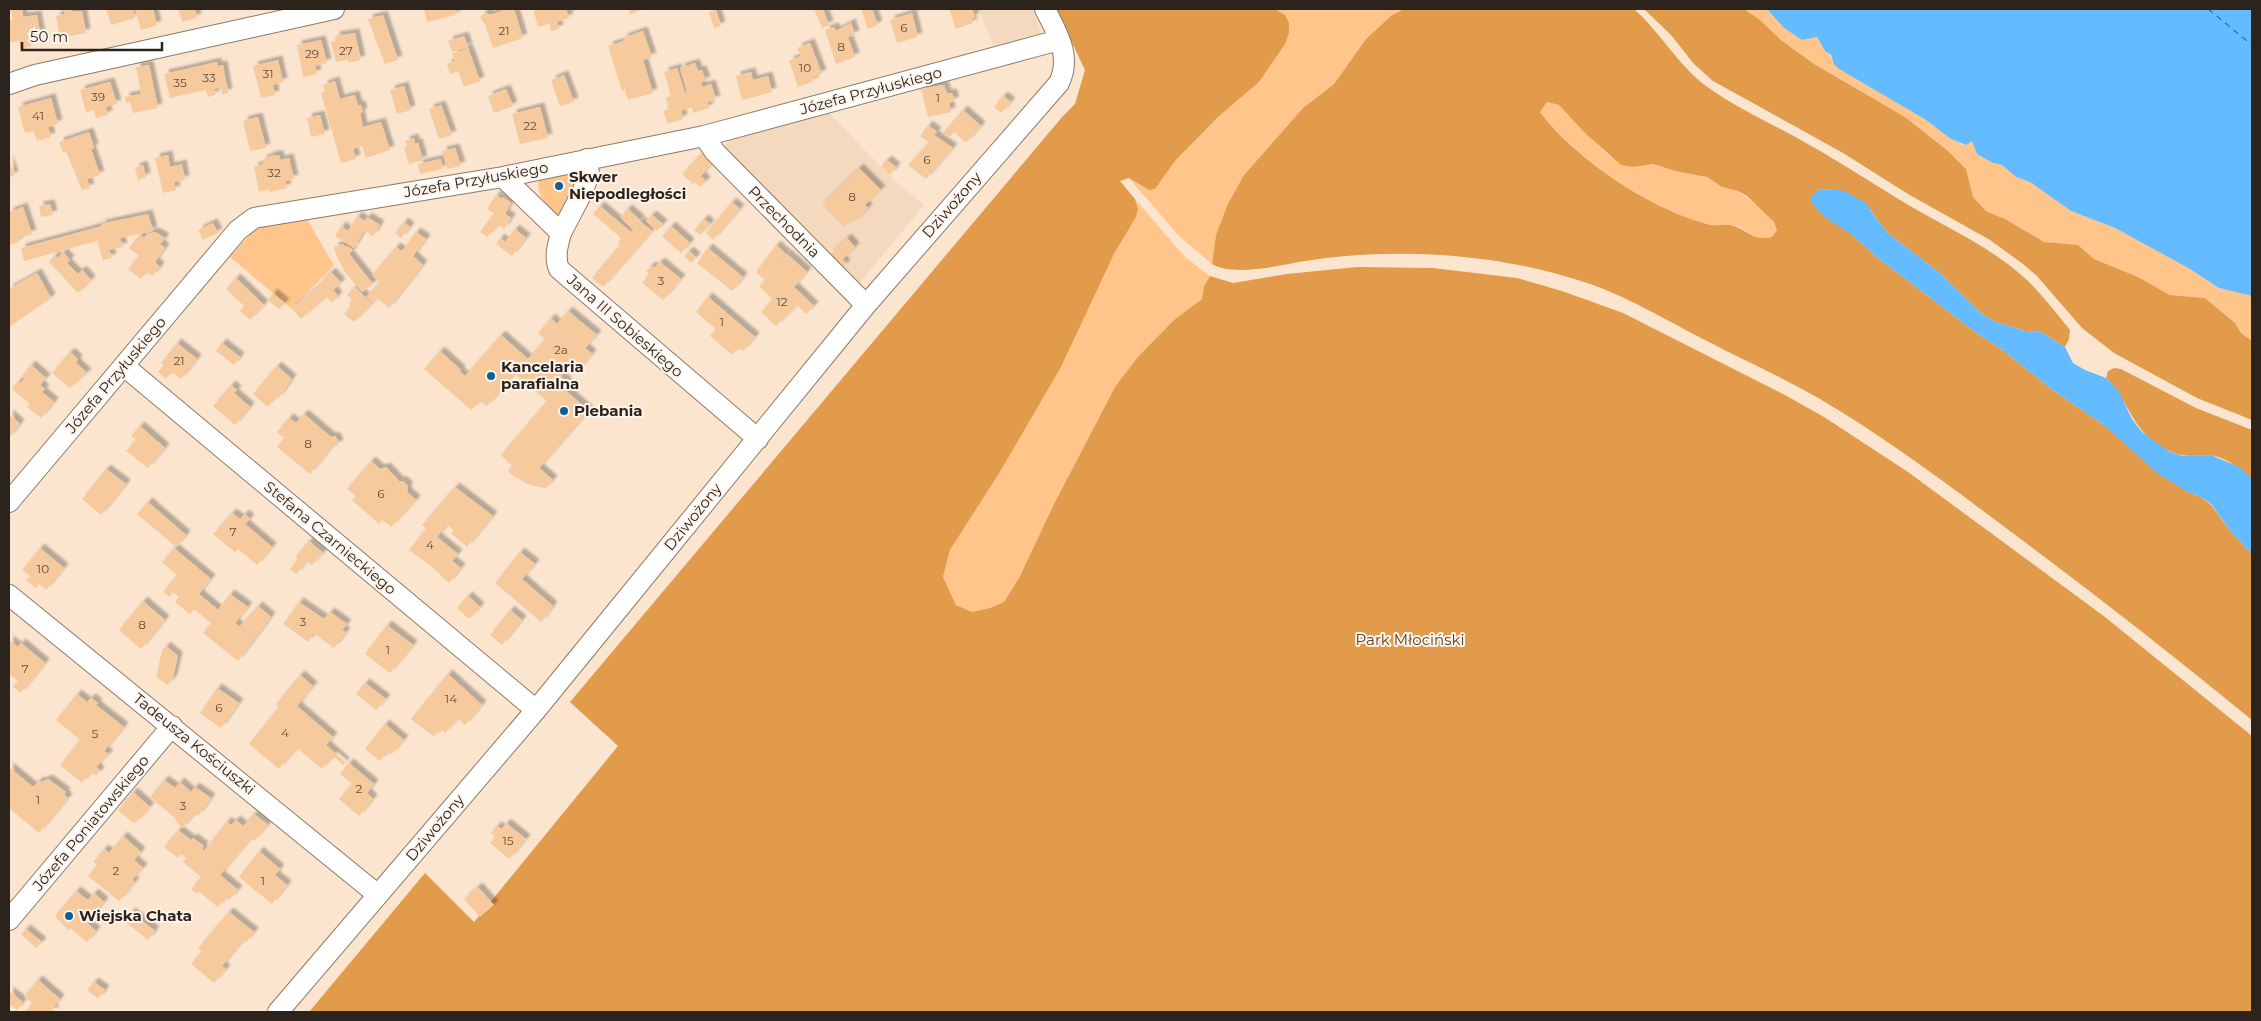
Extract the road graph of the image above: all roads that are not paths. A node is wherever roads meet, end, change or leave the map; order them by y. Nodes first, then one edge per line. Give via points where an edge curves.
1 (334, 9) edge
2 (1045, 9) edge
3 (1060, 40) junction
4 (9, 84) edge
5 (704, 136) junction
6 (587, 159) junction
7 (503, 177) junction
8 (561, 233) junction
9 (866, 305) junction
10 (124, 366) junction
11 (758, 439) junction
12 (9, 502) edge
13 (9, 595) edge
14 (536, 710) junction
15 (172, 726) junction
16 (378, 895) junction
17 (9, 920) edge
18 (278, 1012) edge

1 - 4 street via 44,73
2 - 3 street, Dziwożony
3 - 5 street, Józefa Przyłuskiego
3 - 9 street, Dziwożony via 1065,67 1059,83
5 - 6 street, Józefa Przyłuskiego
5 - 9 street, Przechodnia via 715,152
6 - 7 street, Józefa Przyłuskiego
6 - 8 street via 589,174
7 - 8 street
7 - 10 street, Józefa Przyłuskiego via 254,218 238,230
8 - 11 street, Jana III Sobieskiego via 556,263 559,269
9 - 11 street, Dziwożony
10 - 12 street, Józefa Przyłuskiego
10 - 14 street, Stefana Czarnieckiego
11 - 14 street, Dziwożony
13 - 15 street, Tadeusza Kościuszki
14 - 16 street, Dziwożony
15 - 16 street, Tadeusza Kościuszki
15 - 17 street, Józefa Poniatowskiego
16 - 18 street, Dziwożony

